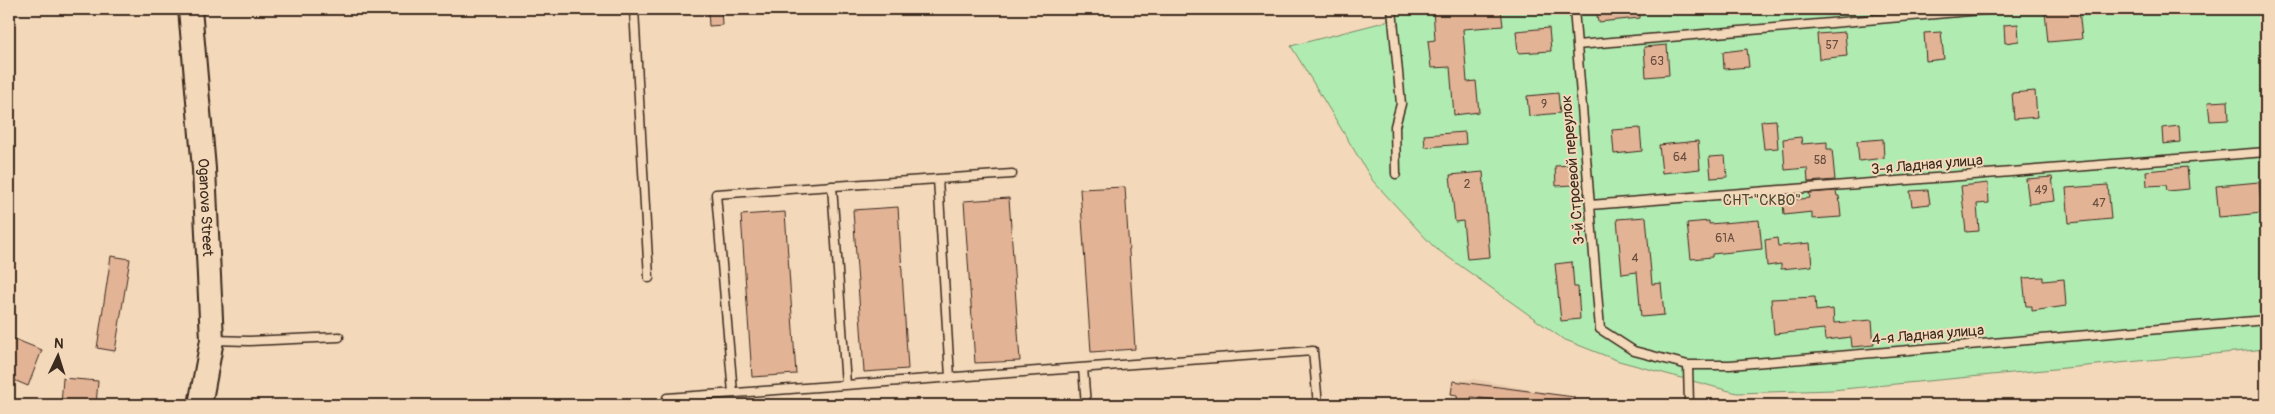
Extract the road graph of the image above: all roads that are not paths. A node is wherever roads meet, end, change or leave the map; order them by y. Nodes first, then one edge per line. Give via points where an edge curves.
1 (190, 9) edge
2 (634, 9) edge
3 (1392, 9) edge
4 (1574, 9) edge
5 (1993, 9) edge
6 (1577, 45) junction
7 (2266, 152) edge
8 (1012, 174) dead end
9 (1396, 174) dead end
10 (938, 179) junction
11 (832, 186) junction
12 (1590, 205) junction
13 (650, 278) dead end
14 (2266, 320) edge
15 (1600, 329) joint
16 (339, 338) dead end
17 (212, 340) junction
18 (1688, 365) junction
19 (1083, 368) junction
20 (950, 377) junction
21 (846, 385) junction
22 (733, 393) junction
23 (200, 405) edge
24 (667, 405) edge
25 (1086, 405) edge
26 (1318, 405) edge
27 (1689, 405) edge

1 - 17 main road, Oganova Street via 204,169
2 - 13 lane
3 - 9 lane via 1401,104 1395,126
4 - 6 lane, 3-й Строевой переулок
5 - 6 lane
6 - 12 lane, 3-й Строевой переулок
7 - 12 lane, 3-я Ладная улица
8 - 10 lane
10 - 11 lane
10 - 20 lane
11 - 21 lane
11 - 22 lane via 716,194
12 - 15 lane, 3-й Строевой переулок
14 - 18 lane, 4-я Ладная улица via 1730,365
15 - 18 lane, 4-я Ладная улица via 1634,351
16 - 17 lane
17 - 23 main road, Oganova Street
18 - 27 lane
19 - 20 lane
19 - 25 lane
19 - 26 lane via 1314,352
20 - 21 lane
21 - 22 lane
22 - 24 lane via 667,398

